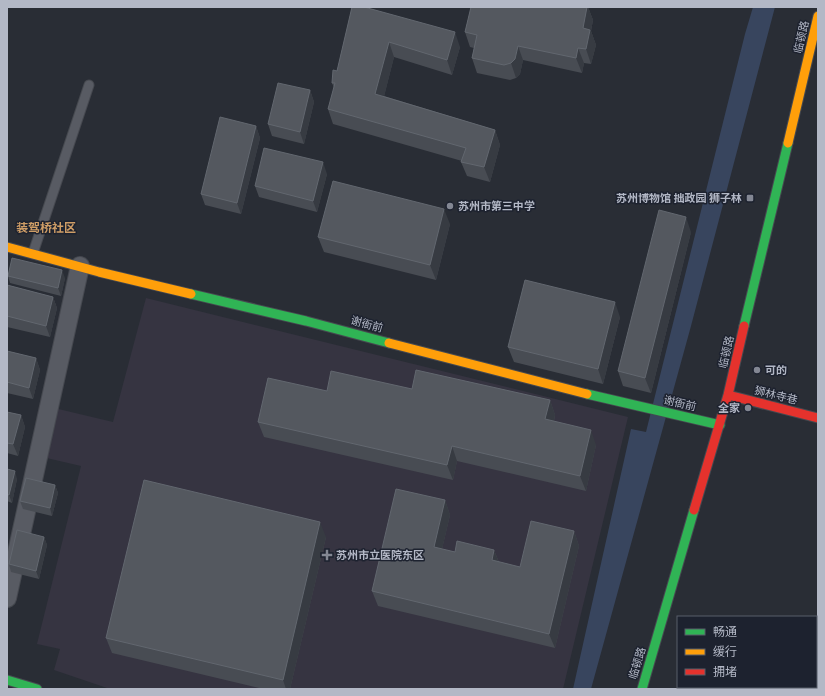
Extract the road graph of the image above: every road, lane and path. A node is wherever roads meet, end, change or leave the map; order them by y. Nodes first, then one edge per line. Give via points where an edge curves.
1 (818, 16) edge
2 (89, 85) dead end
3 (7, 246) edge
4 (33, 253) junction
5 (80, 266) junction
6 (728, 395) junction
7 (818, 418) edge
8 (720, 425) junction
9 (7, 598) edge
10 (7, 680) edge
11 (37, 689) edge
12 (642, 689) edge

1 - 6 street, 临顿路
2 - 4 lane
3 - 4 street, 谢衙前
4 - 5 street, 谢衙前
5 - 8 street, 谢衙前 via 306,320 631,405
5 - 9 street
6 - 7 street, 狮林寺巷
6 - 8 street, 临顿路
8 - 12 street, 临顿路
10 - 11 street

